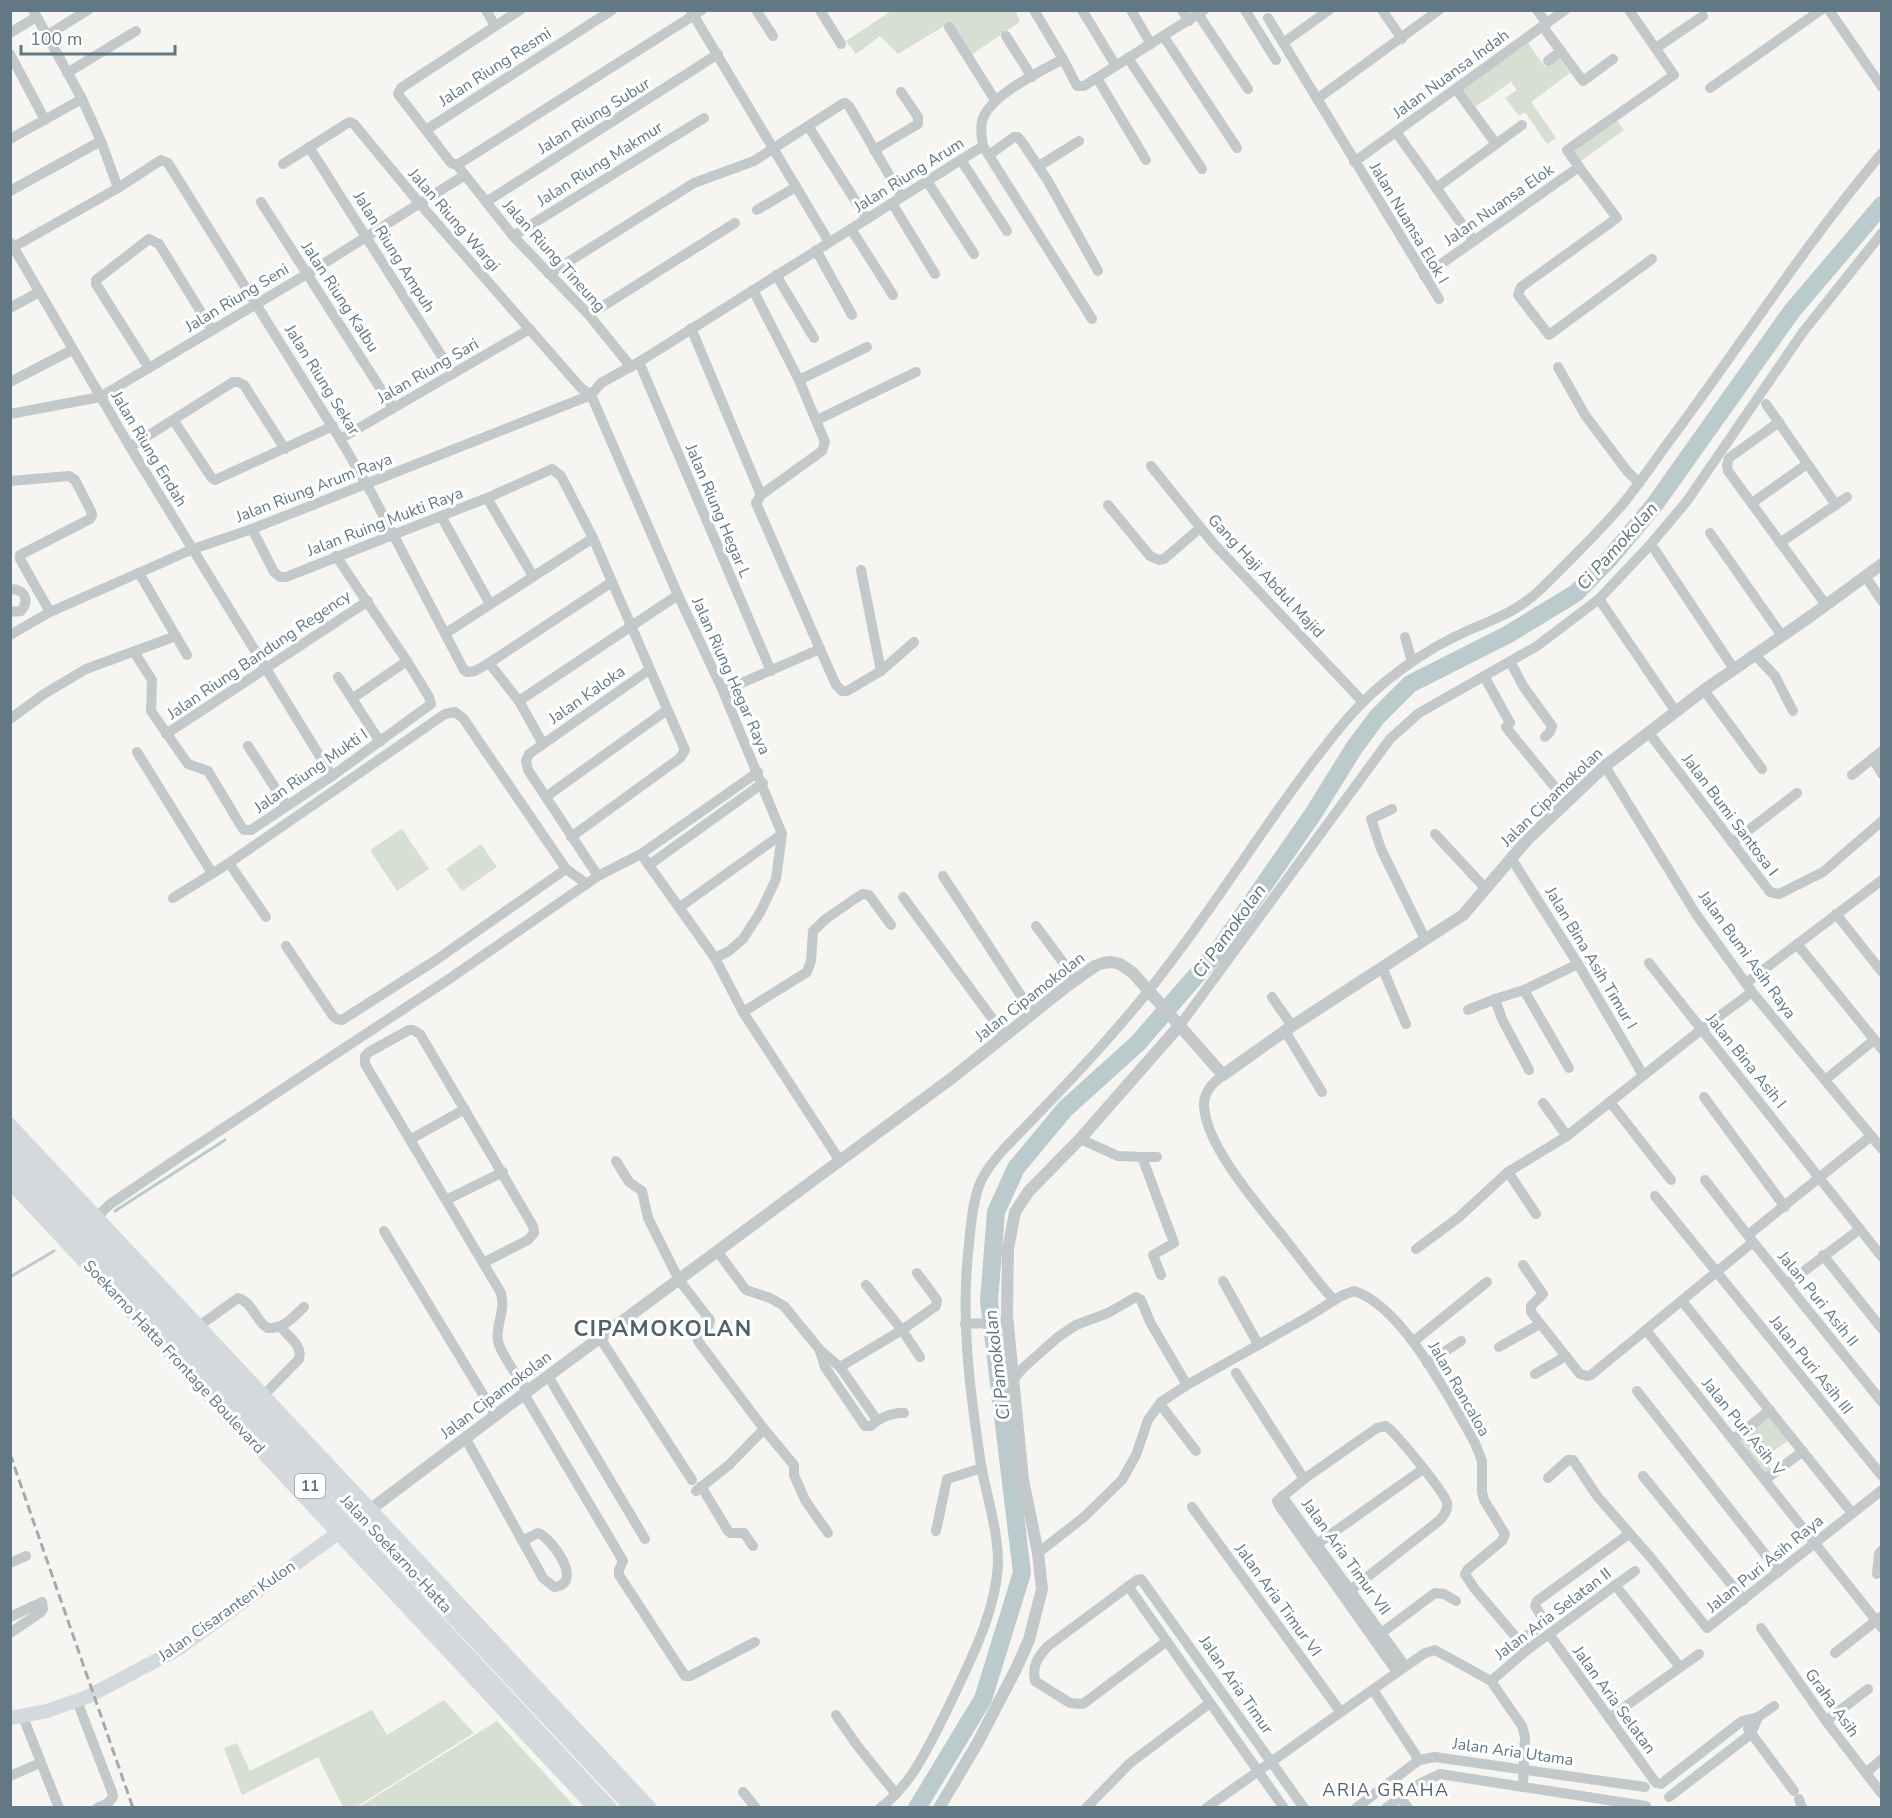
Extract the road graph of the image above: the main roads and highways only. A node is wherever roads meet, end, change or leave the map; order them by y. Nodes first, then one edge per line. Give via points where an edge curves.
1 (10, 1125) edge
2 (10, 1142) edge
3 (10, 1164) edge
4 (10, 1182) edge
5 (257, 1396) junction
6 (287, 1420) joint
7 (338, 1533) junction
8 (548, 1699) junction
9 (17, 1718) edge
10 (567, 1736) junction
11 (595, 1808) edge
12 (609, 1808) edge
13 (633, 1808) edge
14 (650, 1808) edge

1 - 5 main road, Jalan Soekarno-Hatta via 200,1326
2 - 5 highway, Jalan Soekarno-Hatta / 11
3 - 12 highway, Jalan Soekarno-Hatta / 11
4 - 7 main road, Soekarno Hatta Frontage Boulevard
5 - 6 highway
5 - 10 highway, Jalan Soekarno-Hatta / 11
6 - 8 main road, Jalan Soekarno-Hatta
7 - 9 main road, Jalan Cisaranten Kulon via 178,1649 94,1694
7 - 11 main road, Jalan Soekarno-Hatta
8 - 10 highway
8 - 14 main road
10 - 13 highway, Jalan Soekarno-Hatta / 11

